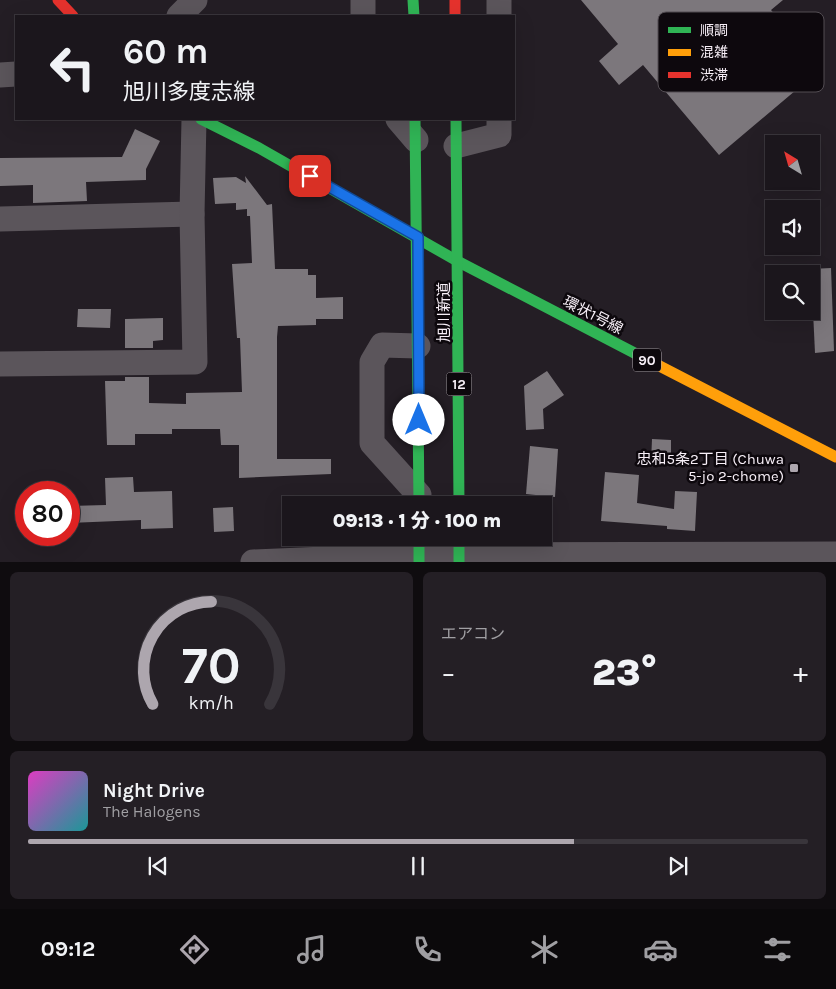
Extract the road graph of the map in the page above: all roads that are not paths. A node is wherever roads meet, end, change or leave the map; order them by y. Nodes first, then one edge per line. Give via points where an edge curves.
1 (58, 0) edge
2 (195, 0) edge
3 (363, 0) edge
4 (413, 0) edge
5 (455, 0) edge
6 (499, 0) edge
7 (73, 15) edge
8 (180, 15) edge
9 (363, 15) edge
10 (414, 15) edge
11 (455, 15) edge
12 (499, 15) edge
13 (15, 74) edge
14 (0, 75) edge
15 (194, 120) edge
16 (204, 120) edge
17 (400, 120) edge
18 (456, 120) edge
19 (499, 120) edge
20 (416, 130) edge
21 (456, 146) junction
22 (192, 214) junction
23 (0, 219) edge
24 (418, 237) junction
25 (459, 262) junction
26 (418, 346) junction
27 (0, 364) edge
28 (836, 457) edge
29 (416, 496) edge
30 (419, 496) edge
31 (459, 496) edge
32 (419, 551) edge
33 (459, 551) edge
34 (836, 554) edge
35 (253, 562) edge

1 - 7 main road
2 - 8 street
3 - 9 street
4 - 10 main road
5 - 11 main road
6 - 12 street
13 - 14 street
15 - 22 street
16 - 24 main road, 環状1号線
17 - 20 street
18 - 21 main road, 旭川新道 / 12
19 - 21 street via 499,135
20 - 24 main road, 旭川新道
21 - 25 main road, 旭川新道 / 12
22 - 23 street
22 - 27 street via 195,362
24 - 25 main road, 環状1号線 / 90
24 - 26 main road, 旭川新道
25 - 28 main road, 環状1号線 / 90
25 - 31 main road, 旭川新道 / 12
26 - 29 street via 382,345 372,362 372,443
26 - 30 main road, 旭川新道
32 - 33 street
32 - 35 street
33 - 34 street

